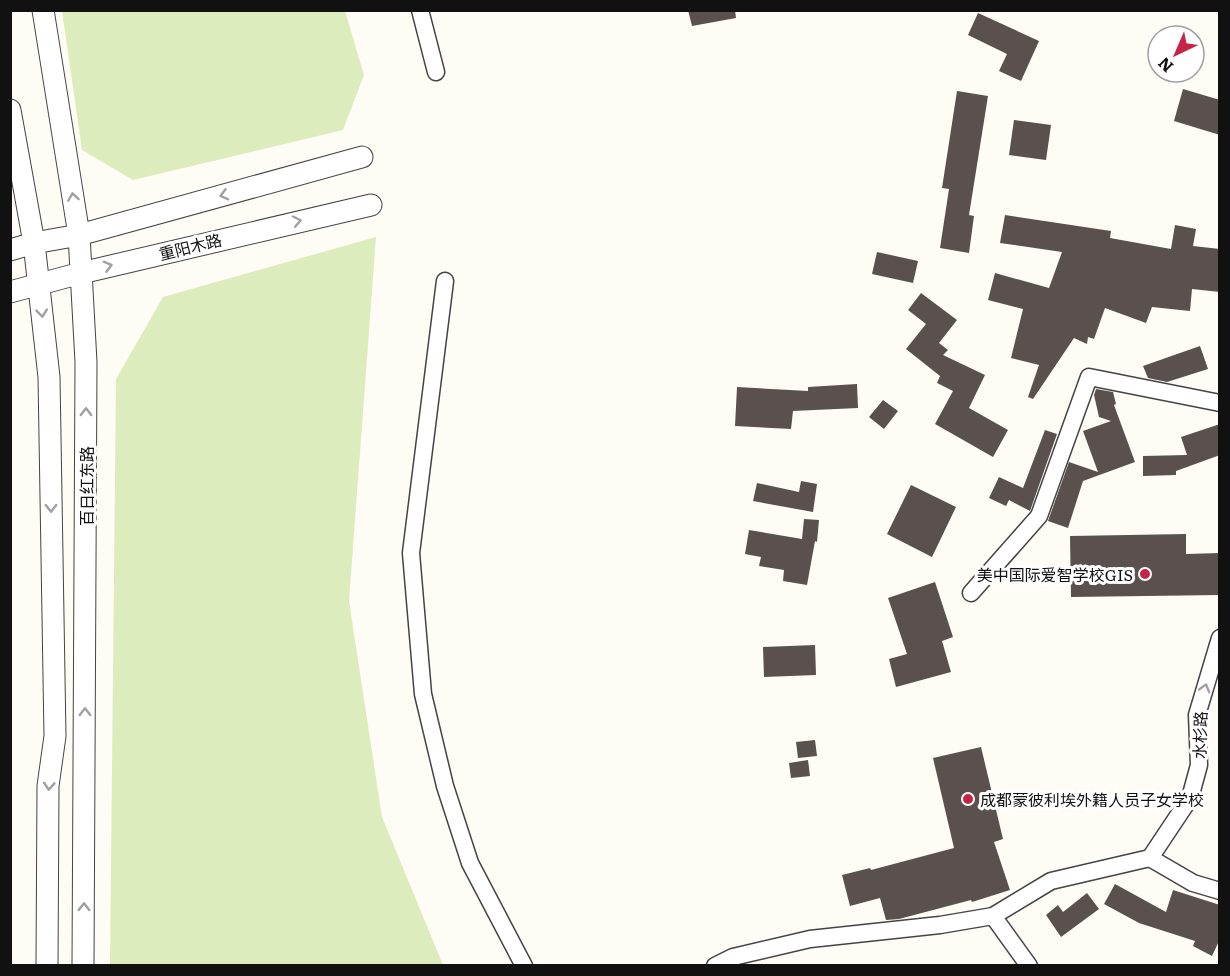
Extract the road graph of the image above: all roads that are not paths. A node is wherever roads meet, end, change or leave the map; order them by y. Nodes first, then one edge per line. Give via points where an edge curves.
1 (43, 10) edge
2 (420, 10) edge
3 (436, 72) dead end
4 (10, 110) edge
5 (362, 157) dead end
6 (371, 205) dead end
7 (80, 235) junction
8 (34, 243) junction
9 (10, 250) edge
10 (81, 273) junction
11 (445, 281) dead end
12 (38, 284) junction
13 (10, 292) edge
14 (1220, 403) edge
15 (971, 593) dead end
16 (1220, 638) edge
17 (1150, 858) junction
18 (1220, 891) edge
19 (993, 916) junction
20 (47, 966) edge
21 (83, 966) edge
22 (524, 966) edge
23 (715, 966) edge
24 (1029, 966) edge

7 -> 1 street, 百日红东路
2 - 3 street
4 - 8 street
5 -> 7 street
10 -> 6 street, 重阳木路
7 - 8 street
7 - 10 street, 百日红东路
8 - 9 street
8 - 12 street
10 - 12 street, 重阳木路
21 -> 10 street, 百日红东路 via 86,362
11 - 22 street via 411,553 423,694 445,786 470,863
12 - 13 street, 重阳木路
12 -> 20 street via 49,377 55,724 48,786
14 - 15 street via 1089,377 1039,516
17 -> 16 street, 水杉路 via 1190,798 1199,765 1197,716
17 - 18 street via 1193,883
17 - 19 street via 1051,881
19 - 23 street via 810,939 733,957
19 - 24 street

